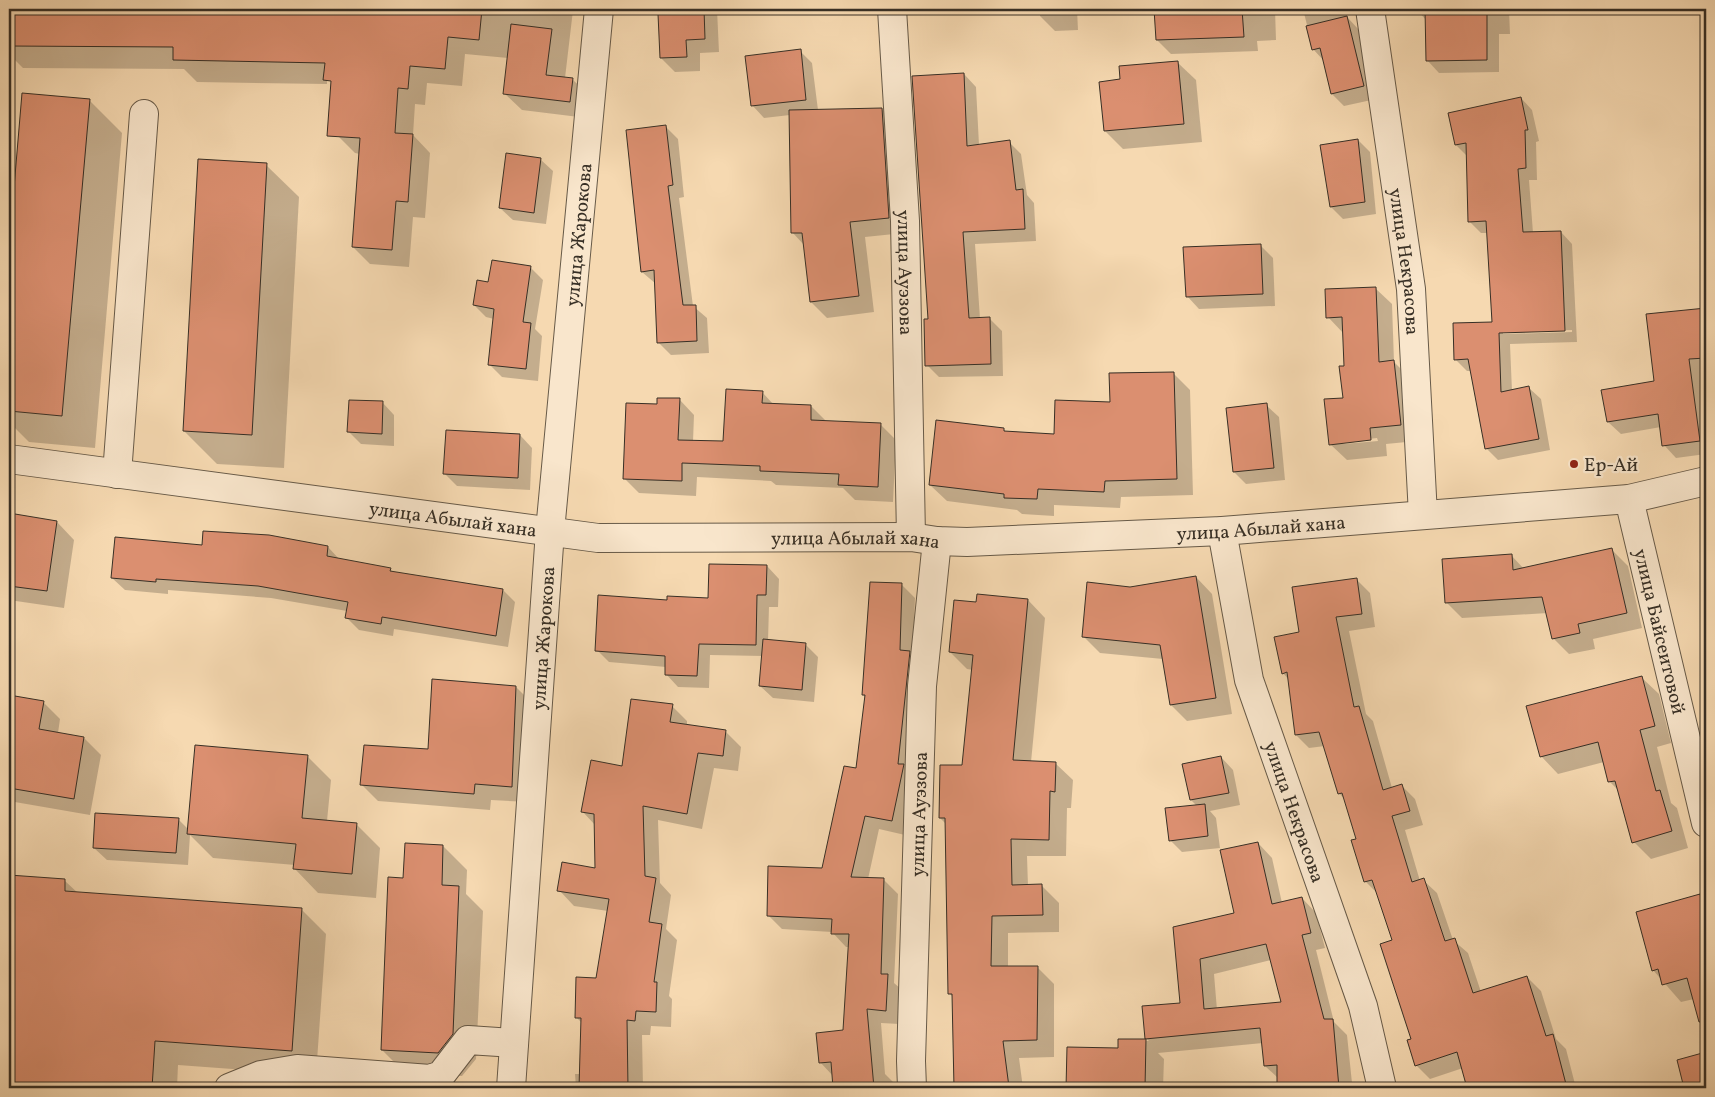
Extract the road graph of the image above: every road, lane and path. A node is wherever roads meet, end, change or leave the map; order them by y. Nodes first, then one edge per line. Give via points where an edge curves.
1 (599, 9) edge
2 (892, 9) edge
3 (1370, 9) edge
4 (144, 114) dead end
5 (9, 459) edge
6 (117, 474) junction
7 (1706, 481) edge
8 (1629, 499) junction
9 (1423, 515) junction
10 (550, 530) junction
11 (1222, 531) junction
12 (910, 537) junction
13 (938, 541) junction
14 (1706, 823) edge
15 (514, 1043) junction
16 (229, 1088) edge
17 (511, 1088) edge
18 (912, 1088) edge
19 (1382, 1088) edge

1 - 10 street, улица Жарокова
2 - 12 street, улица Ауэзова via 905,221
3 - 9 street, улица Некрасова via 1411,289
4 - 6 street
5 - 6 street, улица Абылай хана
6 - 10 street, улица Абылай хана
7 - 8 street, улица Абылай хана
8 - 9 street, улица Абылай хана
8 - 14 street, улица Байсеитовой
9 - 11 street, улица Абылай хана
10 - 12 street, улица Абылай хана via 598,538
10 - 15 street, улица Жарокова
11 - 13 street, улица Абылай хана
11 - 19 street, улица Некрасова via 1249,680 1363,1006
12 - 13 street, улица Абылай хана
13 - 18 street, улица Ауэзова via 922,686
15 - 16 street via 468,1040 441,1074 430,1079 297,1069 261,1075
15 - 17 street, улица Жарокова

